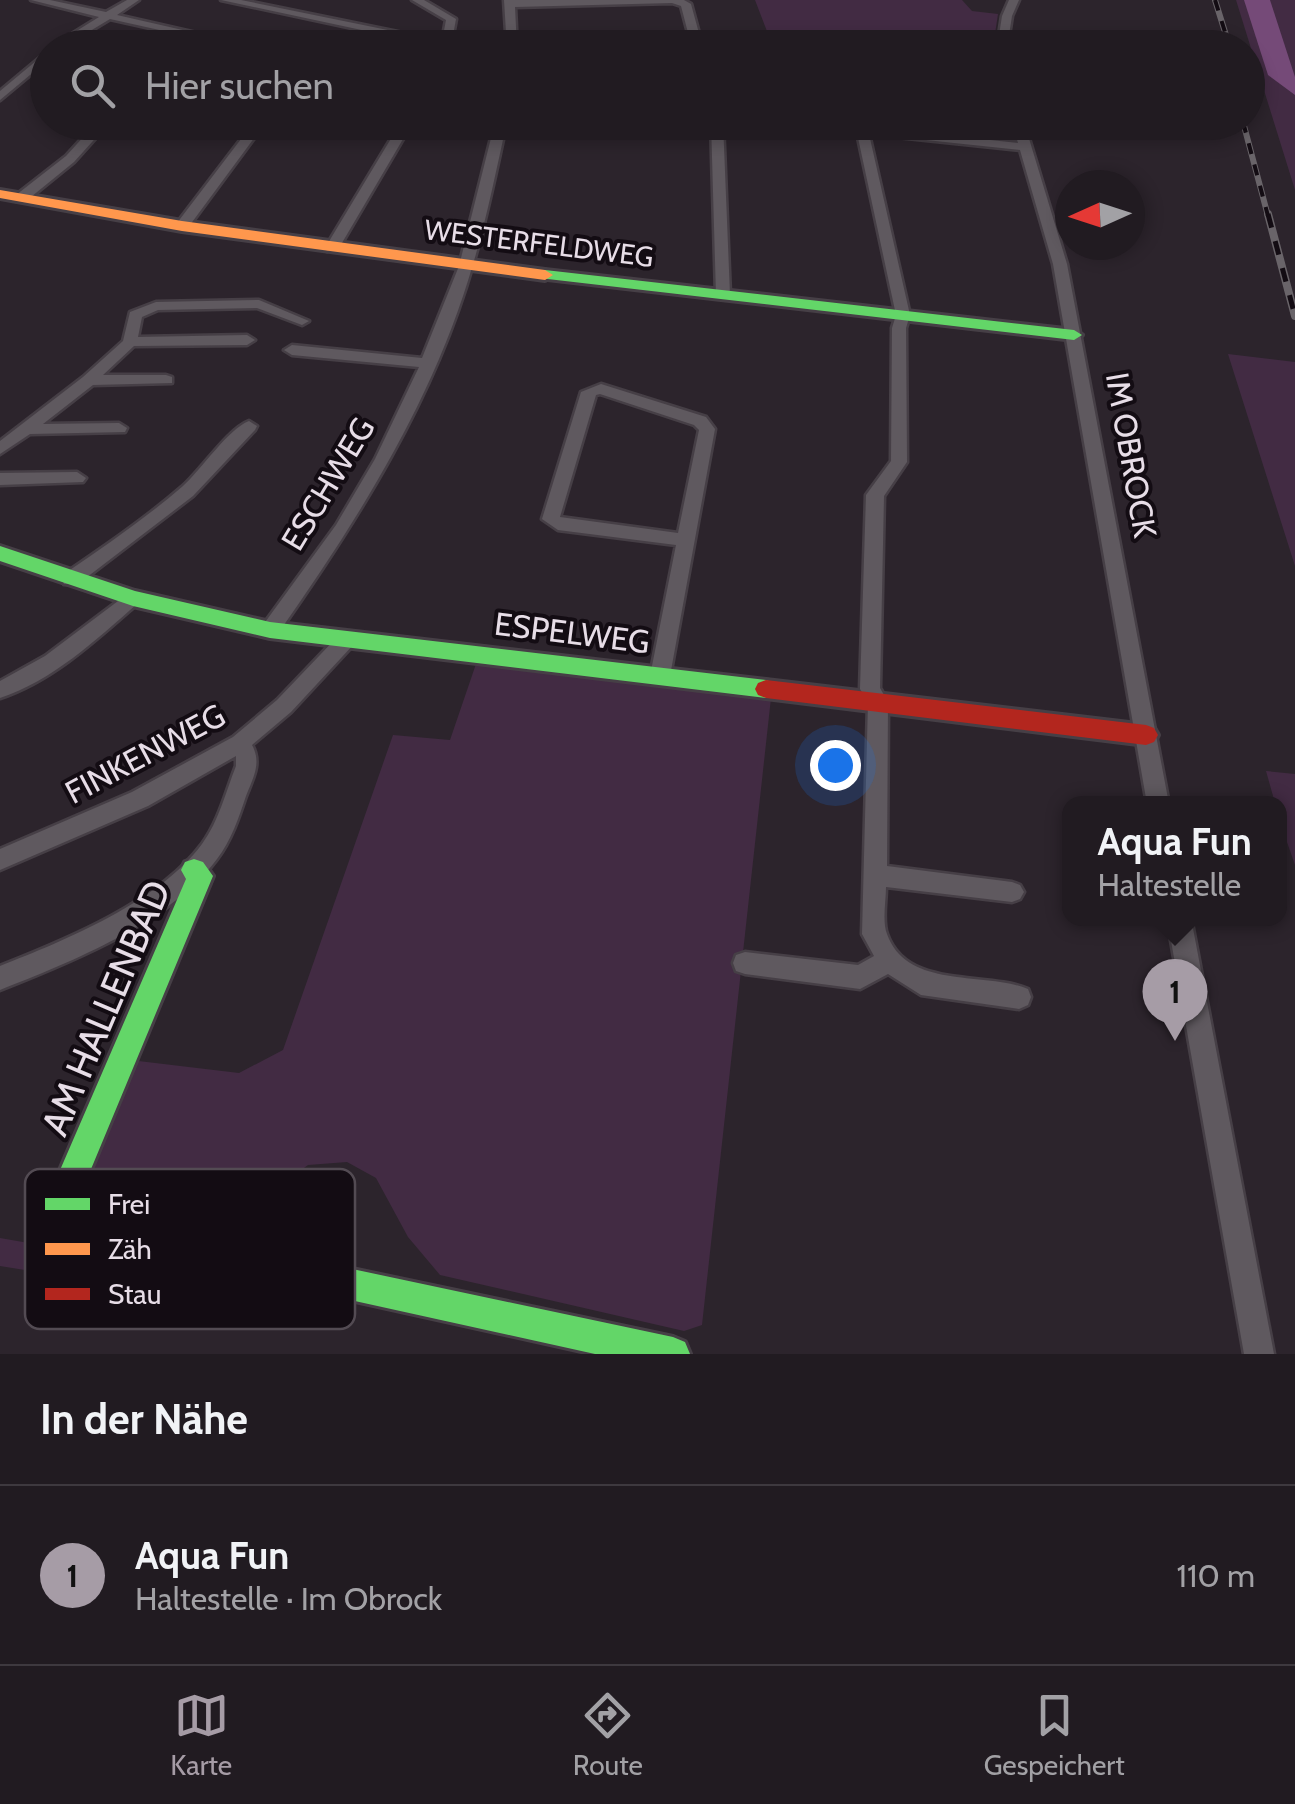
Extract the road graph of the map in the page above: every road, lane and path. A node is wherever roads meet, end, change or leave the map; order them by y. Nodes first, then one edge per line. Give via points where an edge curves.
1 (36, 0) edge
2 (134, 0) edge
3 (226, 0) edge
4 (417, 0) edge
5 (672, 0) edge
6 (1014, 0) edge
7 (600, 1) edge
8 (510, 2) edge
9 (102, 17) junction
10 (82, 30) edge
11 (166, 30) edge
12 (372, 30) edge
13 (449, 30) edge
14 (511, 30) edge
15 (693, 30) edge
16 (1005, 30) edge
17 (30, 70) edge
18 (0, 97) edge
19 (87, 140) edge
20 (246, 140) edge
21 (396, 140) edge
22 (497, 140) edge
23 (718, 140) edge
24 (864, 140) edge
25 (958, 140) edge
26 (1023, 140) edge
27 (1025, 147) junction
28 (11, 196) edge
29 (182, 226) junction
30 (332, 248) junction
31 (466, 266) junction
32 (723, 295) junction
33 (904, 315) junction
34 (302, 322) dead end
35 (1074, 335) junction
36 (247, 340) dead end
37 (130, 342) junction
38 (292, 350) dead end
39 (428, 362) junction
40 (89, 380) junction
41 (166, 380) dead end
42 (249, 426) dead end
43 (119, 428) dead end
44 (28, 429) junction
45 (0, 449) edge
46 (77, 478) dead end
47 (0, 479) edge
48 (688, 540) junction
49 (0, 553) edge
50 (71, 579) junction
51 (130, 599) junction
52 (270, 630) junction
53 (347, 639) junction
54 (660, 676) junction
55 (0, 690) edge
56 (878, 702) junction
57 (1146, 735) junction
58 (240, 743) junction
59 (1157, 796) edge
60 (0, 860) edge
61 (194, 870) junction
62 (875, 875) junction
63 (1012, 892) dead end
64 (1181, 926) edge
65 (889, 960) junction
66 (745, 963) dead end
67 (0, 978) edge
68 (1019, 996) dead end
69 (76, 1169) edge
70 (355, 1286) edge
71 (673, 1354) edge
72 (1259, 1354) edge

1 - 9 street
2 - 9 street
3 - 12 street
4 - 13 street via 451,19
5 - 7 street
5 - 15 street via 686,4
6 - 16 street
7 - 8 street
8 - 14 street
9 - 10 street
9 - 11 street
17 - 18 street
19 - 28 street via 70,159
20 - 29 street
21 - 30 street
22 - 31 street, ESCHWEG
23 - 32 street
24 - 33 street
25 - 27 street
26 - 27 street, IM OBROCK
27 - 35 street, IM OBROCK
28 - 29 street, WESTERFELDWEG
29 - 30 street, WESTERFELDWEG
30 - 31 street, WESTERFELDWEG
31 - 32 street, WESTERFELDWEG
31 - 39 street, ESCHWEG
32 - 33 street, WESTERFELDWEG
33 - 35 street, WESTERFELDWEG
33 - 56 street via 899,462 875,495 870,689
34 - 37 street via 259,304 156,306 135,315
35 - 57 street, IM OBROCK
36 - 37 street
37 - 40 street
38 - 39 street
39 - 52 street, ESCHWEG via 342,529
40 - 41 street
40 - 44 street
42 - 50 street via 162,515
43 - 44 street
44 - 45 street
46 - 47 street
48 - 48 street via 707,429 601,389 589,392 551,519
48 - 54 street
49 - 50 street, ESPELWEG
50 - 51 street, ESPELWEG
51 - 52 street, ESPELWEG
51 - 55 street via 92,633
52 - 53 street, ESPELWEG
53 - 54 street, ESPELWEG
53 - 58 street, FINKENWEG
54 - 56 street, ESPELWEG
56 - 57 street, ESPELWEG
56 - 62 street
57 - 59 street, IM OBROCK
58 - 60 street, FINKENWEG via 140,798
58 - 61 street, AM HALLENBAD via 247,766 212,848
61 - 67 street via 152,902
61 - 69 street, AM HALLENBAD via 200,876
62 - 63 street
62 - 65 street via 874,934
64 - 72 street
65 - 66 street via 860,977
65 - 68 street via 921,983
70 - 71 street, AM HALLENBAD

